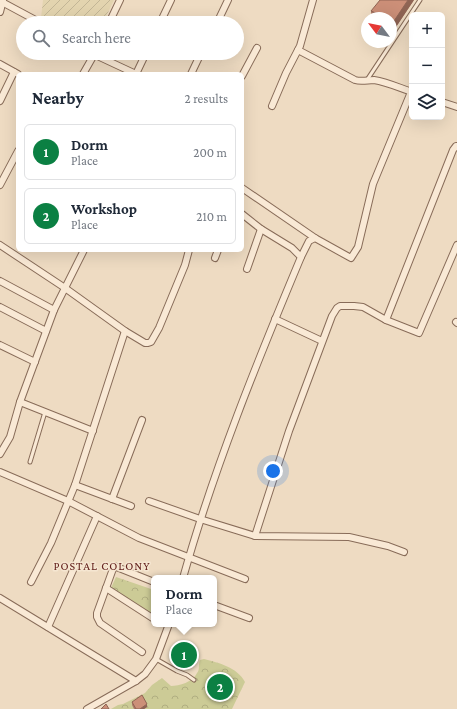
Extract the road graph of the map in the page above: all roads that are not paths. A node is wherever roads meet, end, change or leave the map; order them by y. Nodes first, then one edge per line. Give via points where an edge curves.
1 (120, 0) edge
2 (171, 0) edge
3 (228, 0) edge
4 (313, 0) edge
5 (420, 0) edge
6 (2, 1) edge
7 (0, 12) edge
8 (29, 16) edge
9 (113, 16) edge
10 (163, 16) edge
11 (220, 16) edge
12 (256, 48) dead end
13 (298, 50) junction
14 (90, 60) edge
15 (106, 60) edge
16 (143, 60) edge
17 (198, 60) edge
18 (0, 64) edge
19 (84, 72) edge
20 (132, 72) edge
21 (137, 72) edge
22 (192, 72) edge
23 (244, 72) edge
24 (16, 73) edge
25 (366, 81) junction
26 (409, 91) edge
27 (409, 99) edge
28 (0, 101) edge
29 (445, 103) edge
30 (272, 106) dead end
31 (457, 107) edge
32 (457, 146) edge
33 (16, 155) edge
34 (0, 185) edge
35 (244, 189) edge
36 (244, 216) edge
37 (261, 229) junction
38 (315, 238) junction
39 (0, 245) edge
40 (457, 245) edge
41 (83, 252) edge
42 (188, 252) edge
43 (217, 252) edge
44 (302, 257) junction
45 (215, 258) dead end
46 (247, 269) dead end
47 (0, 281) edge
48 (65, 288) junction
49 (0, 307) edge
50 (54, 310) junction
51 (275, 319) junction
52 (386, 320) junction
53 (46, 331) junction
54 (125, 331) junction
55 (322, 341) junction
56 (0, 345) edge
57 (35, 362) junction
58 (20, 402) junction
59 (45, 412) junction
60 (142, 420) dead end
61 (93, 431) junction
62 (0, 454) edge
63 (30, 462) dead end
64 (0, 472) edge
65 (75, 485) junction
66 (112, 499) junction
67 (68, 501) junction
68 (149, 501) dead end
69 (131, 506) dead end
70 (96, 516) junction
71 (200, 519) junction
72 (255, 536) junction
73 (404, 552) dead end
74 (189, 557) junction
75 (184, 575) edge
76 (245, 580) dead end
77 (151, 581) edge
78 (31, 582) dead end
79 (106, 588) junction
80 (0, 598) edge
81 (217, 606) edge
82 (151, 617) edge
83 (249, 618) dead end
84 (48, 627) junction
85 (168, 627) edge
86 (142, 652) dead end
87 (156, 659) junction
88 (194, 680) dead end
89 (136, 681) junction
90 (86, 709) edge

1 - 9 street
2 - 10 street
3 - 11 street
4 - 13 street
5 - 25 lane
6 - 7 street
6 - 8 street
12 - 23 street
13 - 25 street via 355,80
13 - 30 street
14 - 19 street
15 - 20 street
16 - 21 street
17 - 22 street
18 - 24 street
24 - 28 street
25 - 26 street via 382,82
27 - 38 street via 373,184 358,247 351,258
29 - 31 street
32 - 52 street via 453,150
33 - 34 street
35 - 38 street
36 - 37 street
37 - 44 street
37 - 46 street
38 - 44 street via 309,241
39 - 48 street
40 - 52 street via 419,333
41 - 48 street
42 - 54 street via 159,328 151,342 145,343
43 - 45 street
44 - 51 street
47 - 50 street
48 - 50 street
48 - 54 street
49 - 53 street
50 - 53 street
51 - 55 street
51 - 71 street
52 - 55 street via 364,307 340,306 332,316
53 - 57 street
54 - 61 street
55 - 72 street
56 - 57 street
57 - 58 street
58 - 59 street
58 - 62 street via 10,437
59 - 61 street
59 - 63 lane
60 - 66 street
61 - 65 street
64 - 67 street
65 - 66 street
65 - 67 street
66 - 69 street
67 - 70 street
67 - 78 street
68 - 71 street
70 - 74 street via 139,538
70 - 84 street
71 - 72 street
71 - 74 street
72 - 73 street via 348,537
74 - 75 street
74 - 76 street
77 - 79 street via 114,566
79 - 82 street
79 - 86 street via 97,613 98,620
80 - 84 street
81 - 83 street
84 - 89 street
85 - 87 street
87 - 88 lane
87 - 89 street
89 - 90 street

